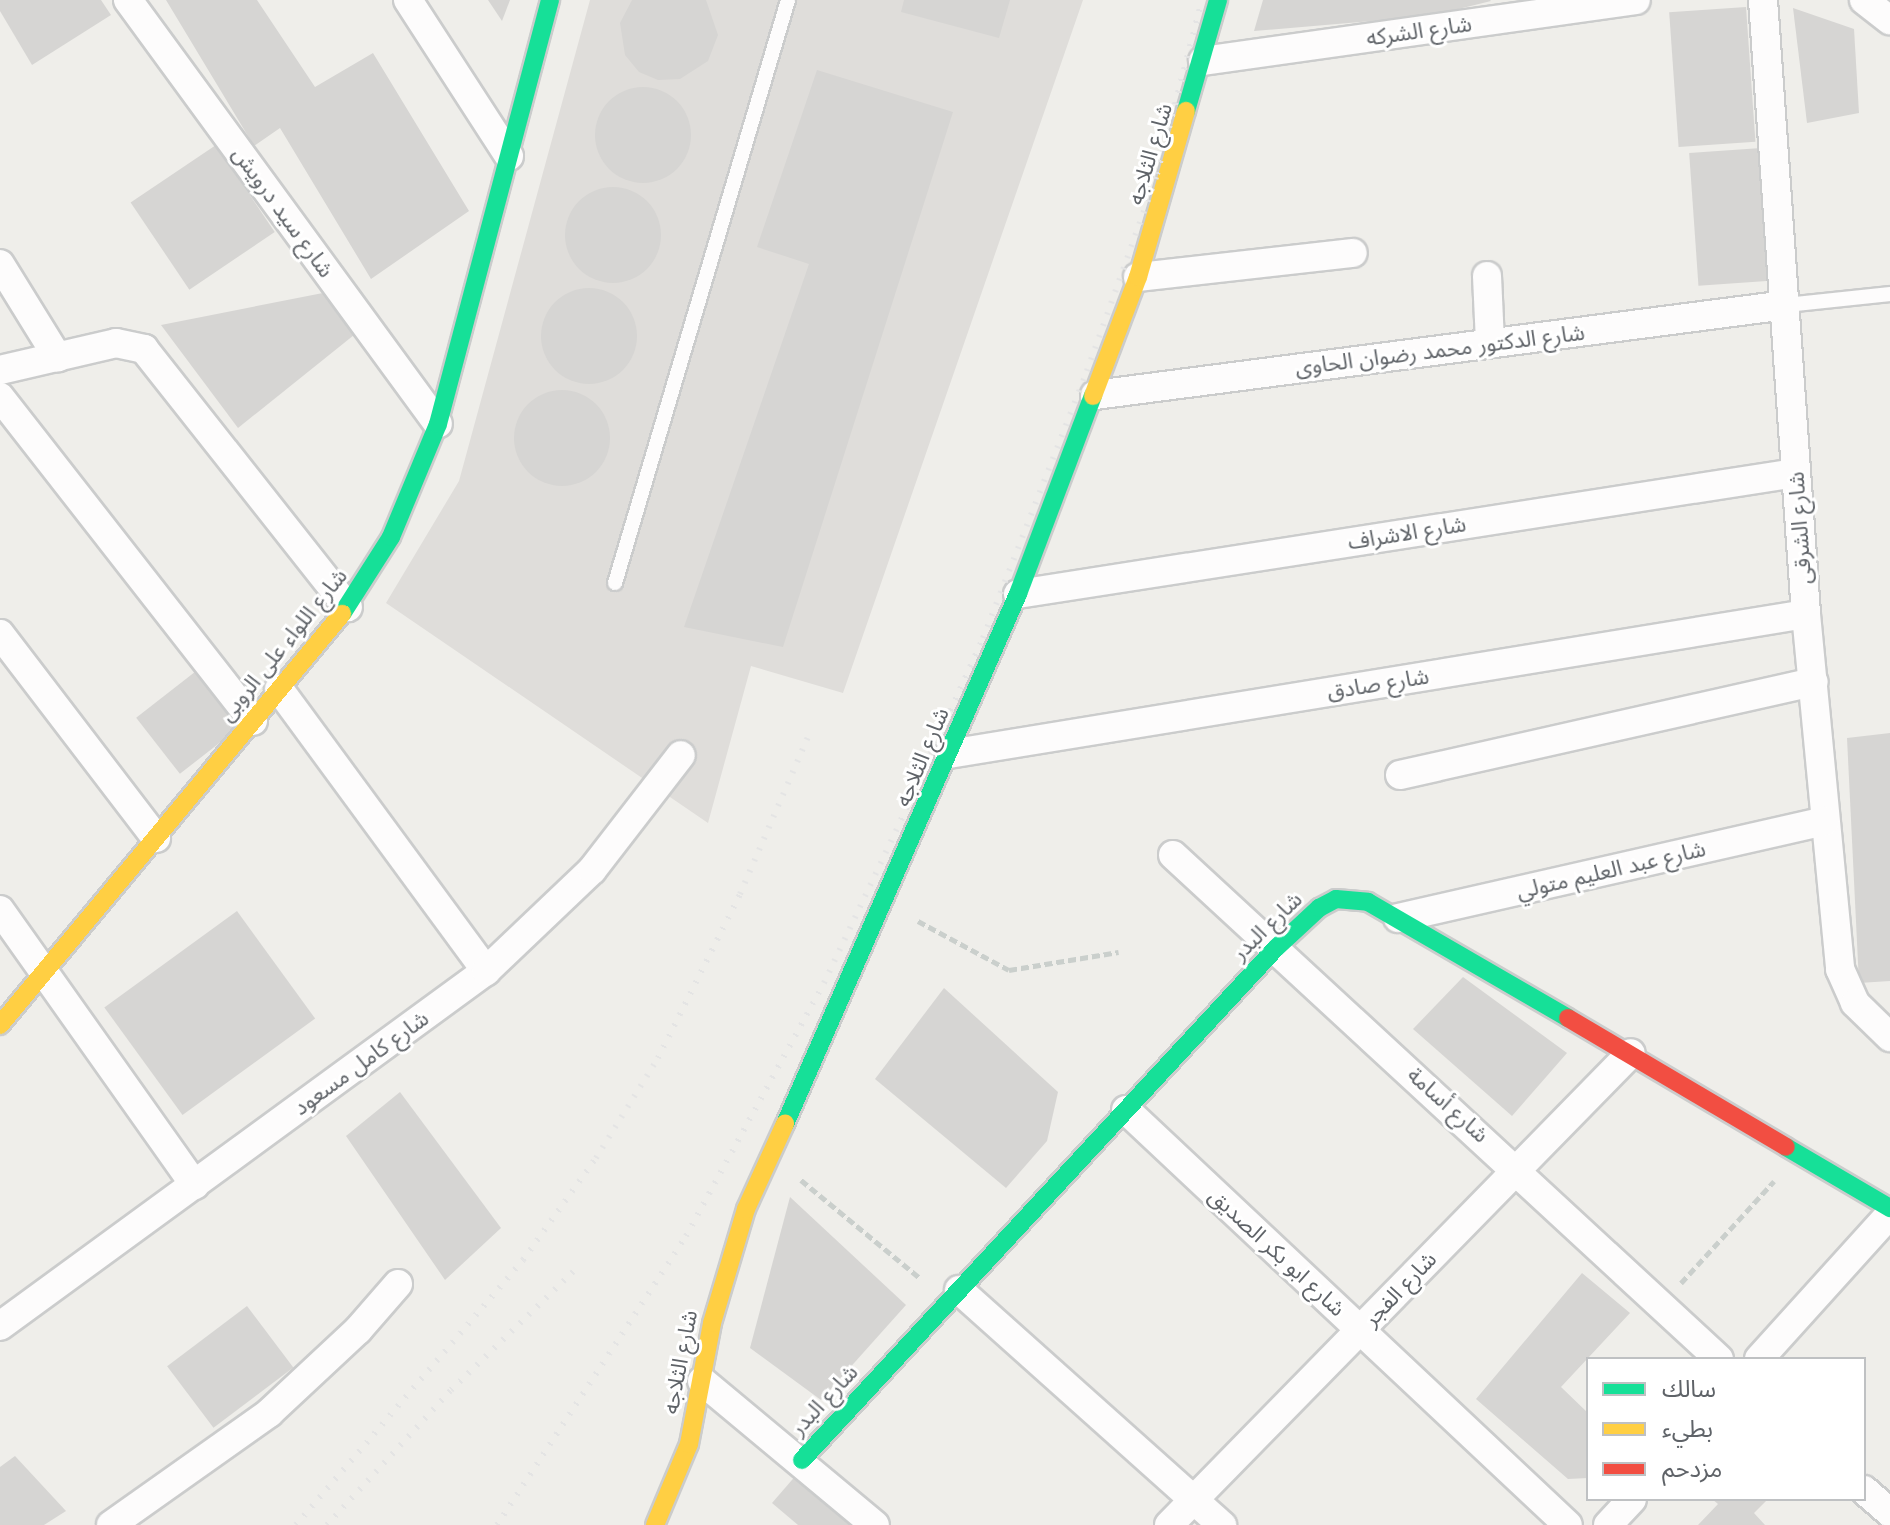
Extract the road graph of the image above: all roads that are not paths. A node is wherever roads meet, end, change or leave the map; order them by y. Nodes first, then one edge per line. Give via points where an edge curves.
1 (128, 0) edge
2 (408, 0) edge
3 (550, 0) edge
4 (788, 0) edge
5 (1218, 0) edge
6 (1636, 0) edge
7 (1763, 0) edge
8 (1864, 0) edge
9 (1538, 7) edge
10 (1890, 20) edge
11 (1203, 61) junction
12 (509, 156) junction
13 (1353, 253) dead end
14 (0, 264) edge
15 (1487, 276) dead end
16 (1138, 277) junction
17 (1890, 294) edge
18 (1786, 305) junction
19 (1490, 343) junction
20 (58, 358) junction
21 (0, 370) edge
22 (1095, 395) junction
23 (0, 397) edge
24 (438, 424) junction
25 (1795, 473) junction
26 (615, 583) dead end
27 (1018, 594) junction
28 (348, 607) junction
29 (1806, 614) junction
30 (0, 634) edge
31 (1814, 682) junction
32 (279, 689) junction
33 (253, 721) junction
34 (949, 754) junction
35 (681, 755) dead end
36 (1400, 775) dead end
37 (1825, 821) junction
38 (156, 838) junction
39 (1173, 855) dead end
40 (0, 910) edge
41 (1398, 918) junction
42 (1276, 948) junction
43 (45, 970) junction
44 (486, 971) junction
45 (0, 1025) edge
46 (1890, 1037) edge
47 (1631, 1053) junction
48 (1126, 1110) junction
49 (1518, 1169) junction
50 (195, 1185) junction
51 (1890, 1211) edge
52 (398, 1284) dead end
53 (954, 1296) junction
54 (0, 1326) edge
55 (1360, 1330) junction
56 (1717, 1357) edge
57 (1761, 1357) edge
58 (702, 1381) junction
59 (802, 1460) junction
60 (1866, 1492) edge
61 (1194, 1500) junction
62 (1630, 1501) edge
63 (1890, 1513) edge
64 (111, 1525) edge
65 (655, 1525) edge
66 (875, 1525) edge
67 (1169, 1525) edge
68 (1222, 1525) edge
69 (1568, 1525) edge
70 (1608, 1525) edge

1 - 24 street, شارع سيد درويش
2 - 12 street
3 - 12 street, شارع اللواء على الروبى
4 - 26 lane
5 - 11 street, شارع الثلاجه
6 - 9 street, شارع الشركه
7 - 18 street, شارع الشرقى
8 - 10 street
9 - 11 street, شارع الشركه
11 - 16 street, شارع الثلاجه
12 - 24 street, شارع اللواء على الروبى
13 - 16 street
14 - 20 street
15 - 19 street
16 - 22 street, شارع الثلاجه
17 - 18 lane
18 - 19 street, شارع الدكتور محمد رضوان الحاوى
18 - 25 street, شارع الشرقى
19 - 22 street, شارع الدكتور محمد رضوان الحاوى
20 - 21 street
20 - 28 street via 116,343 153,355
22 - 27 street, شارع الثلاجه
23 - 33 street
24 - 28 street, شارع اللواء على الروبى via 391,537
25 - 27 street, شارع الاشراف
25 - 29 street, شارع الشرقى
27 - 34 street, شارع الثلاجه
28 - 32 street, شارع اللواء على الروبى
29 - 31 street, شارع الشرقى
29 - 34 street, شارع صادق
30 - 38 street
31 - 36 street
31 - 37 street, شارع الشرقى
32 - 33 street, شارع اللواء على الروبى
32 - 44 street
33 - 38 street, شارع اللواء على الروبى
34 - 58 street, شارع الثلاجه via 769,1155 727,1265
35 - 44 street, شارع كامل مسعود via 592,870
37 - 41 street, شارع عبد العليم متولي
37 - 46 street, شارع الشرقى via 1840,969 1855,1003
38 - 43 street, شارع اللواء على الروبى
39 - 42 street, شارع أسامة
40 - 43 street
41 - 42 street, شارع البدر via 1368,902 1336,899
41 - 47 street, شارع البدر
42 - 48 street, شارع البدر
42 - 49 street, شارع أسامة
43 - 45 street, شارع اللواء على الروبى
43 - 50 street
44 - 50 street, شارع كامل مسعود
47 - 49 street, شارع الفجر
47 - 51 street, شارع البدر
48 - 53 street, شارع البدر
48 - 55 street, شارع ابو بكر الصديق
49 - 55 street, شارع الفجر
49 - 56 street, شارع أسامة
50 - 54 street, شارع كامل مسعود
51 - 57 street
52 - 64 street via 358,1330 269,1413
53 - 59 street, شارع البدر
53 - 61 street
55 - 61 street, شارع الفجر
55 - 69 street, شارع ابو بكر الصديق
58 - 59 street
58 - 65 street, شارع الثلاجه via 679,1476
59 - 66 street
60 - 63 street
61 - 67 street, شارع الفجر
61 - 68 street
62 - 70 street

